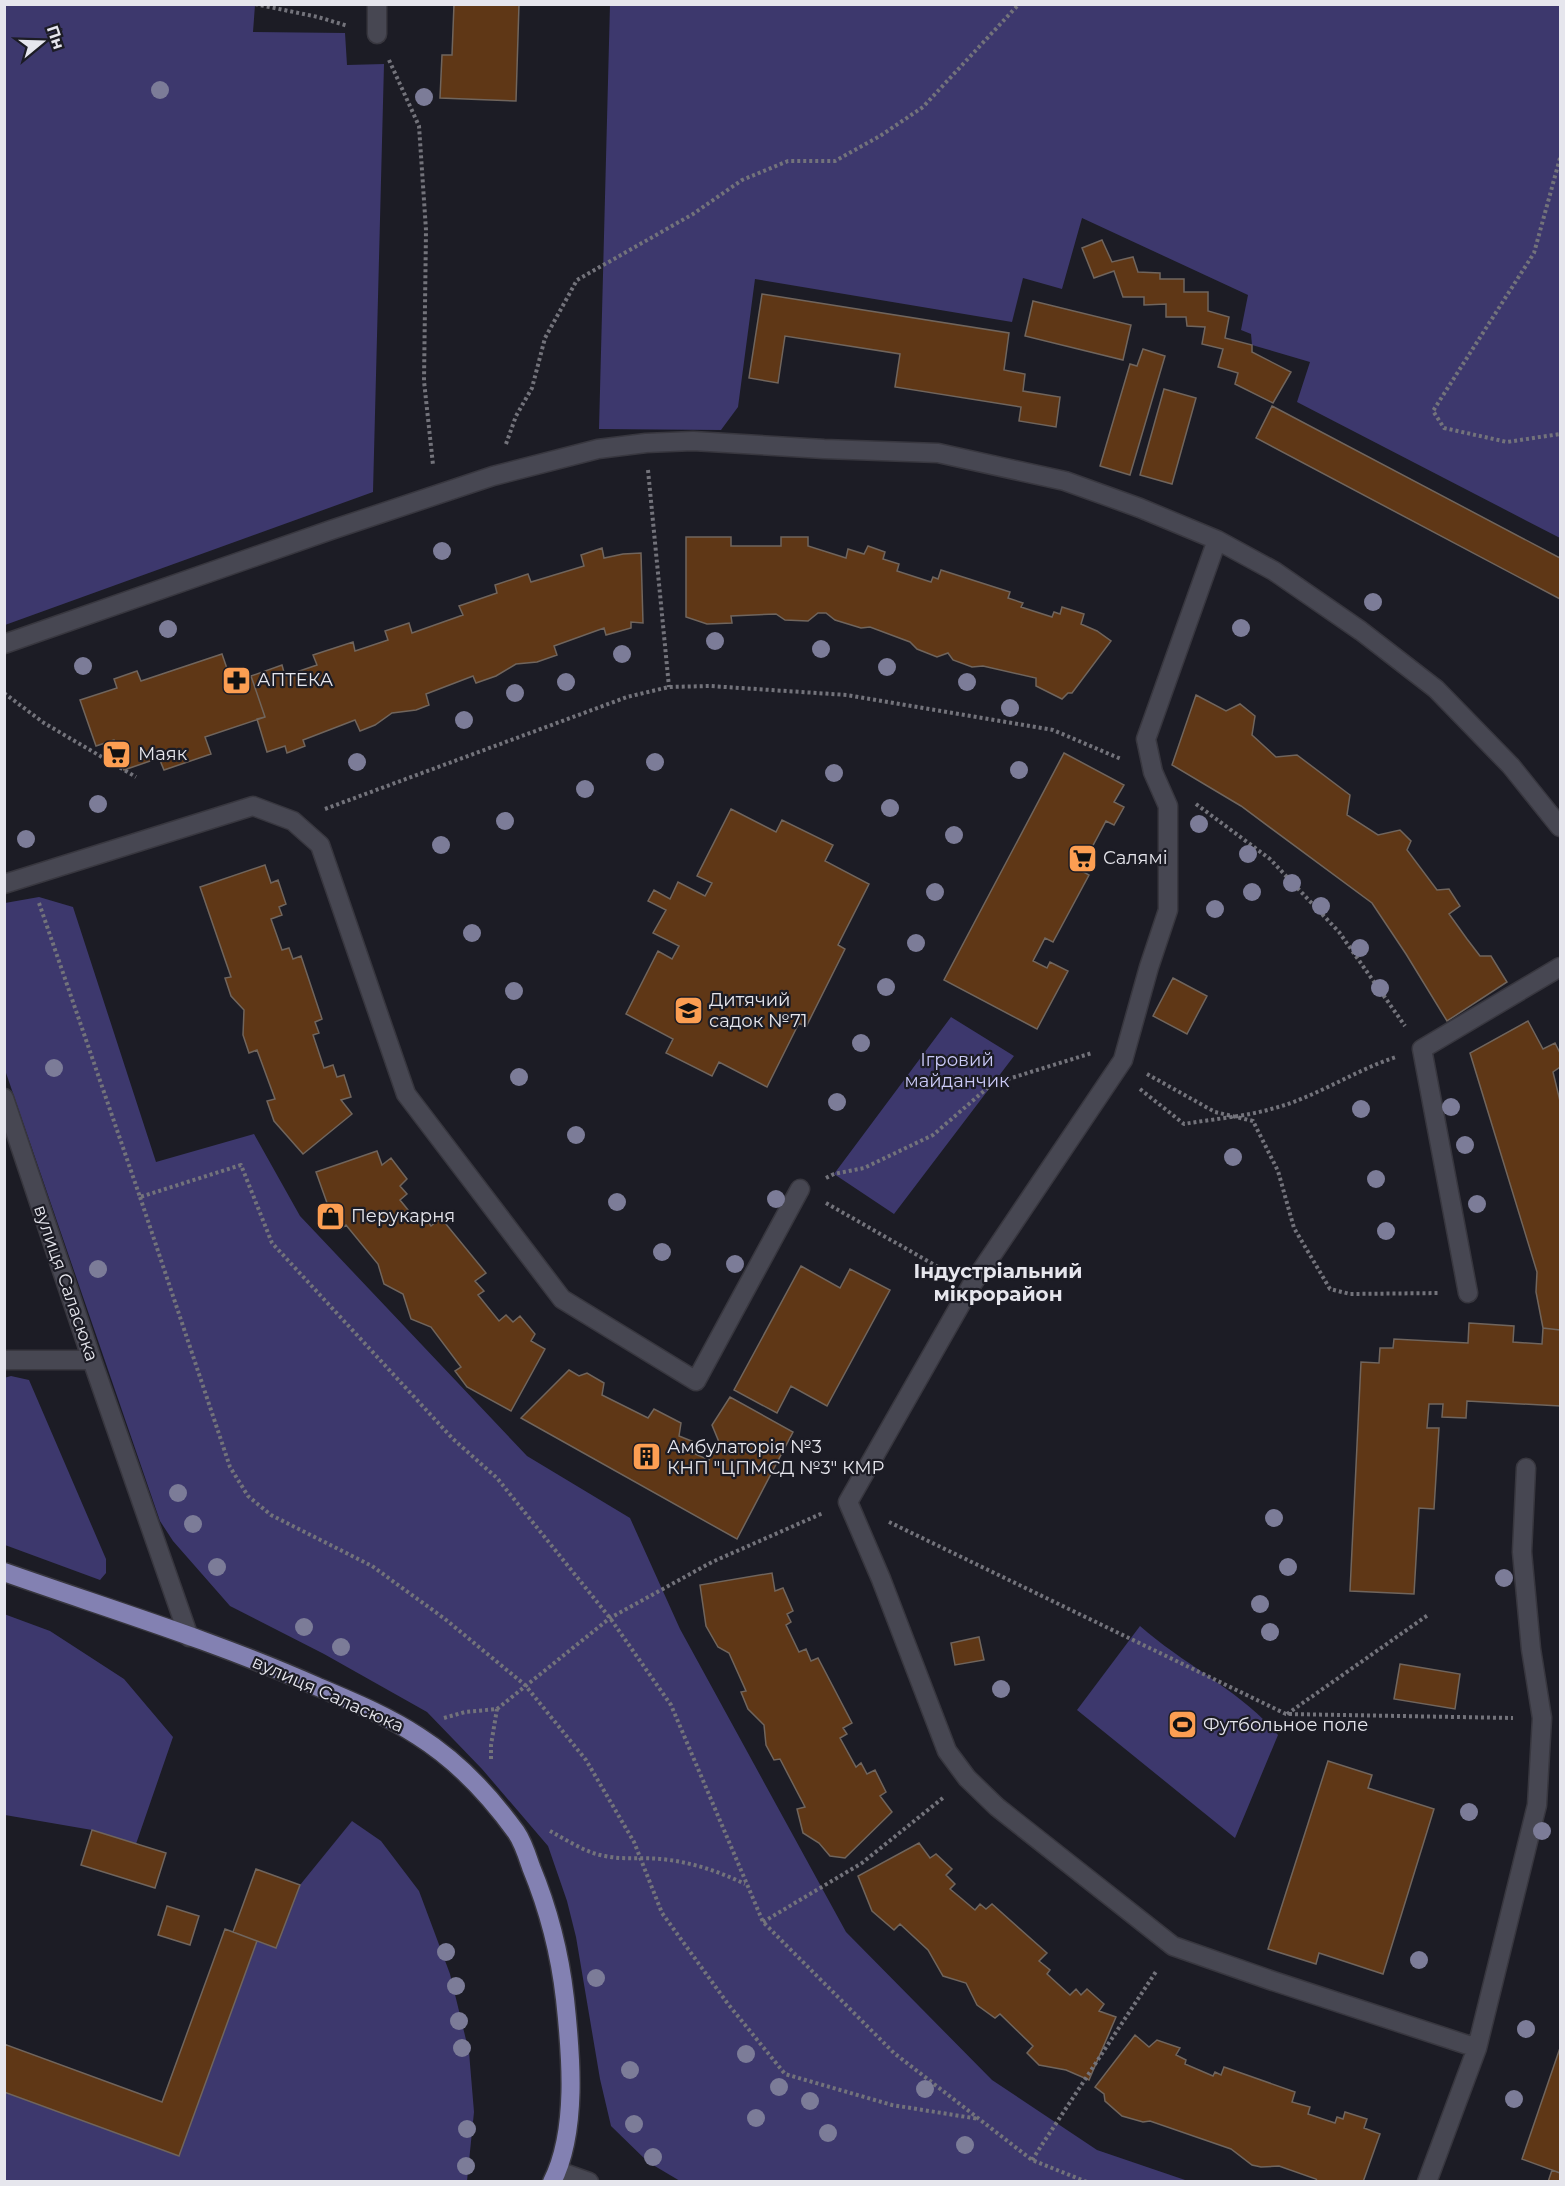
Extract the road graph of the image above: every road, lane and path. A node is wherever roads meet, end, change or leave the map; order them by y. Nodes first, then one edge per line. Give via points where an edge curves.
1 (255, 4) edge
2 (377, 4) edge
3 (1019, 4) edge
4 (377, 34) junction
5 (1560, 158) edge
6 (1560, 434) edge
7 (646, 443) junction
8 (494, 476) junction
9 (436, 496) junction
10 (1218, 540) junction
11 (4, 644) edge
12 (669, 687) junction
13 (4, 693) edge
14 (1153, 772) junction
15 (136, 777) dead end
16 (293, 821) junction
17 (1560, 827) edge
18 (30, 877) junction
19 (4, 884) edge
20 (1560, 967) edge
21 (1128, 1042) junction
22 (1422, 1049) junction
23 (1123, 1060) junction
24 (4, 1098) edge
25 (800, 1189) junction
26 (140, 1197) junction
27 (971, 1286) junction
28 (1468, 1293) joint
29 (4, 1360) edge
30 (92, 1360) junction
31 (1526, 1468) dead end
32 (848, 1502) junction
33 (4, 1572) edge
34 (1428, 1615) dead end
35 (610, 1618) junction
36 (189, 1637) junction
37 (525, 1685) junction
38 (1286, 1714) junction
39 (1542, 1718) junction
40 (419, 1736) junction
41 (967, 1778) junction
42 (517, 1834) junction
43 (640, 1858) junction
44 (747, 1885) junction
45 (763, 1922) junction
46 (1173, 1946) junction
47 (1477, 2048) junction
48 (980, 2120) junction
49 (1032, 2160) junction
50 (557, 2178) edge
51 (589, 2181) edge
52 (1087, 2181) edge
53 (1427, 2181) edge

1 - 4 path
2 - 4 street
3 - 8 path via 923,108 880,136 835,161 788,161 742,180 693,214 577,280 545,338 532,388 516,416
4 - 9 path via 419,126 426,230 424,381
5 - 6 path via 1534,253 1432,411 1444,429 1508,442
7 - 8 street via 598,449
7 - 10 street via 693,441 938,453 1065,480
7 - 12 path
8 - 9 street
9 - 11 street
10 - 14 street via 1146,739
10 - 17 street via 1274,571 1436,689 1511,766
12 - 14 path via 847,694 1053,730
12 - 16 path via 627,697
13 - 15 path via 44,723
14 - 21 street via 1168,806 1168,909
14 - 22 path via 1270,859 1339,932
16 - 18 street via 253,806
16 - 25 street via 320,845 406,1094 562,1299 696,1381
18 - 19 street
18 - 26 path
20 - 22 street
21 - 23 street
21 - 25 path via 992,1084 933,1135 864,1168 834,1174
22 - 23 path via 1381,1062 1271,1109 1184,1124 1135,1085
22 - 28 street
23 - 27 street
23 - 28 path via 1215,1112 1253,1121 1278,1171 1294,1228 1330,1288 1350,1294
24 - 30 street, вулиця Саласюка
25 - 27 path
26 - 35 path via 241,1165 272,1243 453,1439 497,1478
26 - 37 path via 230,1467 248,1496 271,1515 372,1566
27 - 32 street
29 - 30 street
30 - 36 street, вулиця Саласюка
31 - 39 street via 1522,1552
32 - 35 path via 712,1562
32 - 38 path
32 - 41 street via 947,1751
33 - 36 main road, вулиця Саласюка
34 - 38 path
35 - 37 path
35 - 44 path via 671,1705
36 - 40 main road, вулиця Саласюка via 272,1666 380,1713
37 - 40 path via 497,1709 444,1718
37 - 43 path via 586,1760
38 - 39 path
39 - 47 street via 1537,1805
40 - 42 main road, вулиця Саласюка via 456,1765
41 - 45 path via 862,1863
41 - 46 street via 997,1807
42 - 43 path via 547,1830 602,1856
42 - 50 main road, вулиця Саласюка via 546,1906 564,1985 571,2078
43 - 44 path via 689,1863
43 - 48 path via 662,1912 728,2004 785,2074 892,2105
44 - 45 path
45 - 48 path via 894,2053
46 - 47 street
46 - 49 path
47 - 53 street
48 - 49 path
49 - 52 path
50 - 51 street, вулиця Саласюка

